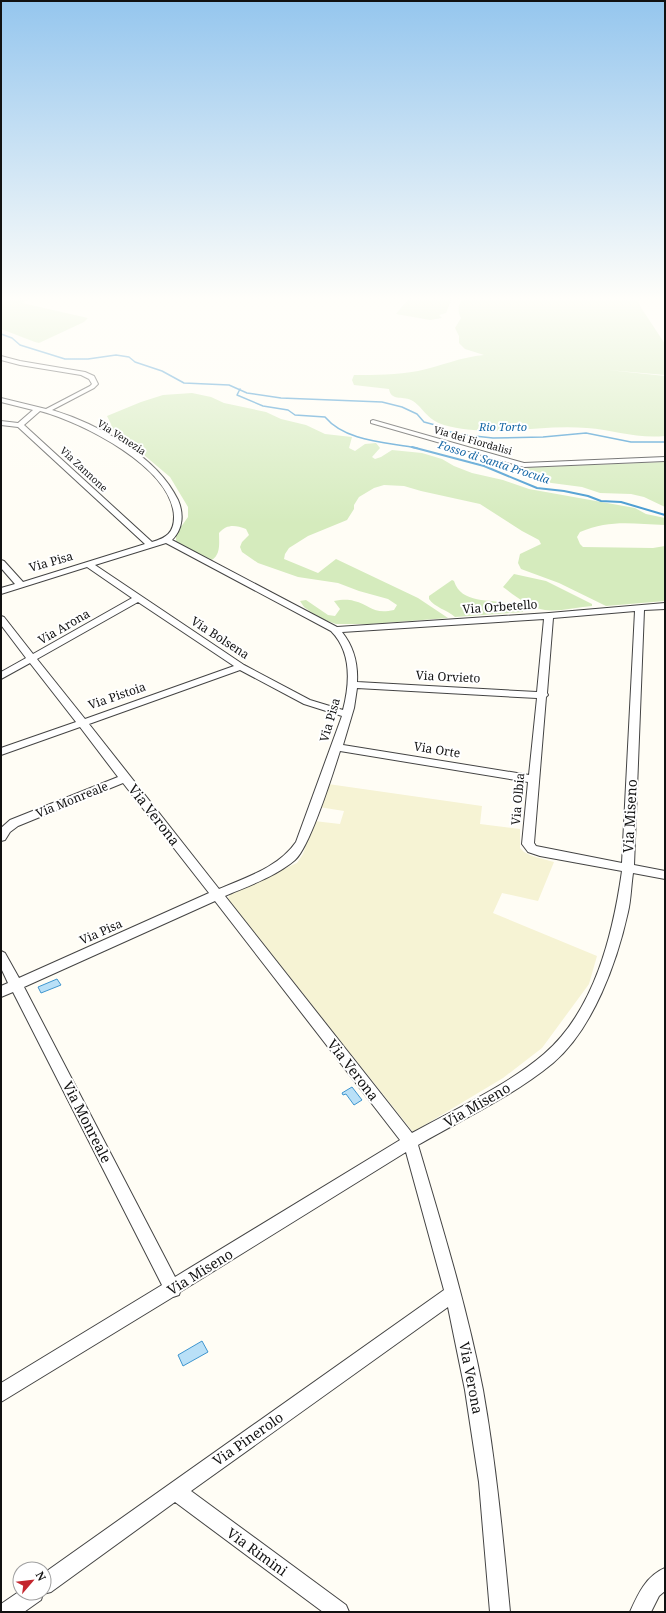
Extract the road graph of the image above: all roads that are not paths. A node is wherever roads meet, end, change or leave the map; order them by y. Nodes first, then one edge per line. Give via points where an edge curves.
1 (83, 373) edge
2 (1, 400) edge
3 (38, 409) junction
4 (46, 411) junction
5 (373, 422) dead end
6 (1, 423) edge
7 (20, 425) junction
8 (665, 459) edge
9 (167, 540) junction
10 (151, 545) junction
11 (1, 563) edge
12 (88, 564) junction
13 (20, 584) junction
14 (1, 590) edge
15 (138, 598) junction
16 (665, 606) edge
17 (640, 608) junction
18 (549, 616) junction
19 (1, 619) edge
20 (336, 630) junction
21 (32, 659) junction
22 (241, 667) junction
23 (1, 676) edge
24 (352, 685) junction
25 (543, 695) junction
26 (346, 714) junction
27 (81, 723) junction
28 (337, 747) junction
29 (1, 752) edge
30 (125, 778) junction
31 (533, 779) junction
32 (1, 837) edge
33 (628, 868) junction
34 (665, 875) edge
35 (218, 895) junction
36 (1, 956) edge
37 (16, 985) junction
38 (1, 992) edge
39 (410, 1142) junction
40 (173, 1288) junction
41 (453, 1293) junction
42 (1, 1393) edge
43 (175, 1491) junction
44 (665, 1578) edge
45 (52, 1580) edge
46 (23, 1601) edge
47 (7, 1612) edge
48 (339, 1612) edge
49 (500, 1612) edge
50 (640, 1612) edge

1 - 4 street via 95,384
2 - 3 street, Via Venezia
3 - 4 street, Via Venezia
3 - 7 street
4 - 9 street, Via Venezia via 70,419 102,435 158,475 174,499 178,517 176,530
5 - 8 street, Via dei Fiordalisi via 524,465
6 - 7 street
7 - 10 street, Via Zannone
9 - 10 street, Via Pisa
9 - 20 street
10 - 12 street, Via Pisa
11 - 13 street
12 - 13 street, Via Pisa
12 - 15 street, Via Bolsena
13 - 14 street, Via Pisa
15 - 21 street, Via Arona
15 - 22 street, Via Bolsena
16 - 17 street, Via Orbetello
17 - 18 street, Via Orbetello
17 - 33 street, Via Miseno
18 - 20 street, Via Orbetello
18 - 25 street, Via Olbia
19 - 21 street, Via Verona
20 - 24 street, Via Pisa via 349,653
21 - 23 street, Via Arona
21 - 27 street, Via Verona
22 - 26 street, Via Bolsena via 298,698
22 - 27 street, Via Pistoia
24 - 25 street, Via Orvieto
24 - 26 street, Via Pisa
25 - 31 street, Via Olbia
26 - 28 street, Via Pisa
27 - 29 street, Via Pistoia
27 - 30 street, Via Verona
28 - 31 street, Via Orte
28 - 35 street, Via Pisa via 301,843 294,853 277,867
30 - 32 street, Via Monreale via 14,823
30 - 35 street, Via Verona
31 - 33 street, Via Olbia via 528,840 530,847 540,852
33 - 34 street, Via Olbia
33 - 39 street, Via Miseno via 622,912 607,964 591,1002 568,1038 550,1058 516,1083
35 - 37 street, Via Pisa
35 - 39 street, Via Verona
36 - 37 street, Via Monreale
37 - 38 street, Via Pisa
37 - 40 street, Via Monreale
39 - 40 street, Via Miseno
39 - 41 street, Via Verona
40 - 42 street, Via Miseno
41 - 43 street, Via Pinerolo
41 - 49 street, Via Verona via 483,1444
43 - 45 street, Via Pinerolo
43 - 48 street, Via Rimini
44 - 50 street via 652,1589
46 - 47 street

